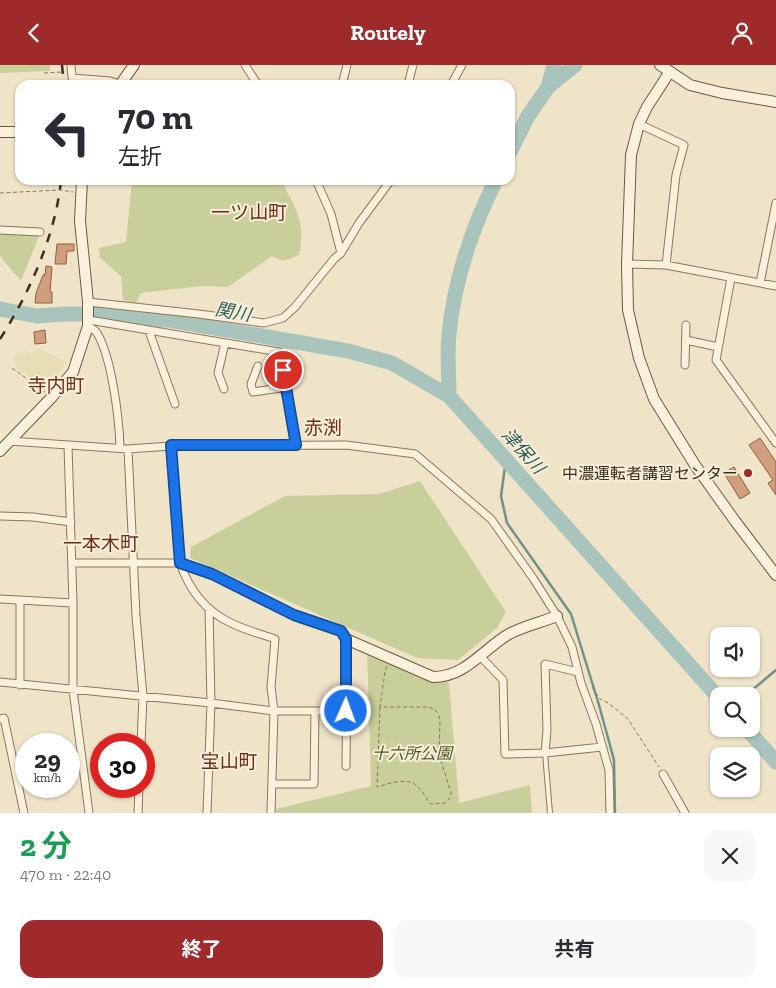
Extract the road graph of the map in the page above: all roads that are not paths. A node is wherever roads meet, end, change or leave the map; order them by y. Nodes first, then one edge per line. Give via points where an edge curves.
1 (134, 65) edge
2 (245, 65) edge
3 (347, 65) edge
4 (413, 65) edge
5 (462, 65) edge
6 (660, 65) edge
7 (71, 69) edge
8 (672, 69) edge
9 (97, 80) edge
10 (124, 80) edge
11 (255, 80) edge
12 (343, 80) edge
13 (409, 80) edge
14 (454, 80) edge
15 (776, 102) edge
16 (640, 124) junction
17 (15, 132) edge
18 (0, 133) edge
19 (82, 185) edge
20 (318, 185) edge
21 (387, 185) edge
22 (776, 203) edge
23 (0, 230) edge
24 (40, 232) dead end
25 (341, 253) junction
26 (627, 264) junction
27 (666, 265) junction
28 (731, 278) junction
29 (760, 283) junction
30 (776, 286) edge
31 (88, 302) junction
32 (88, 323) junction
33 (686, 325) dead end
34 (149, 331) junction
35 (686, 340) junction
36 (226, 343) junction
37 (718, 347) junction
38 (685, 365) dead end
39 (258, 366) dead end
40 (286, 387) junction
41 (224, 389) dead end
42 (175, 404) dead end
43 (776, 443) edge
44 (171, 445) junction
45 (296, 445) junction
46 (68, 446) junction
47 (3, 447) edge
48 (120, 447) junction
49 (128, 449) junction
50 (0, 516) edge
51 (70, 522) junction
52 (135, 562) junction
53 (72, 563) junction
54 (180, 563) junction
55 (775, 572) edge
56 (0, 599) edge
57 (20, 600) junction
58 (73, 603) junction
59 (209, 609) junction
60 (557, 617) junction
61 (346, 639) junction
62 (480, 656) junction
63 (578, 672) junction
64 (0, 683) edge
65 (20, 685) junction
66 (73, 690) junction
67 (143, 697) junction
68 (211, 703) junction
69 (274, 711) junction
70 (315, 711) junction
71 (346, 711) junction
72 (0, 719) edge
73 (141, 733) edge
74 (602, 747) junction
75 (545, 753) junction
76 (346, 766) dead end
77 (663, 774) road end
78 (272, 784) junction
79 (139, 798) edge
80 (24, 813) edge
81 (89, 813) edge
82 (138, 813) edge
83 (207, 813) edge
84 (271, 813) edge
85 (550, 813) edge
86 (610, 813) edge
87 (685, 813) edge

1 - 10 street
2 - 11 street
3 - 12 street
4 - 13 street
5 - 14 street
6 - 8 street
7 - 9 street via 72,78
8 - 15 street via 690,85
8 - 16 street
16 - 26 street via 631,155
16 - 27 street via 684,145 676,175
17 - 18 street
19 - 31 street via 80,221
20 - 25 street via 331,214
21 - 25 street
22 - 29 street
23 - 24 street
25 - 31 street via 283,318 264,323
26 - 27 street
26 - 55 street via 628,310 639,358 654,399 734,521
27 - 28 street
28 - 29 street
28 - 37 street
29 - 30 street
31 - 32 street
32 - 34 street
32 - 47 street via 73,372
32 - 48 street via 96,332 106,355 116,404
33 - 35 street
34 - 36 street
34 - 42 street
35 - 37 street
35 - 38 street
36 - 40 street via 279,352
36 - 41 street via 218,373
37 - 43 street via 716,360
39 - 40 street via 251,384 254,393
40 - 45 street
44 - 45 street
44 - 49 street
44 - 54 street
45 - 60 street via 346,445 414,454 490,519
46 - 47 street
46 - 48 street
46 - 51 street
48 - 49 street
49 - 52 street
50 - 51 street
51 - 53 street
52 - 53 street
52 - 54 street
52 - 67 street
53 - 58 street
54 - 59 street via 186,580
54 - 61 street via 212,574 294,615 341,631
56 - 57 street
57 - 58 street
57 - 65 street
58 - 66 street
59 - 68 street
59 - 69 street via 231,623 275,639 271,687
60 - 62 street via 510,634
60 - 63 street via 572,647
61 - 62 street via 433,677 461,671
61 - 71 street
62 - 75 street via 503,680 505,754
63 - 74 street
63 - 75 street via 545,665
64 - 65 street
65 - 66 street
66 - 67 street
66 - 81 street
67 - 68 street
67 - 73 street
68 - 69 street
68 - 83 street
69 - 70 street
69 - 78 street
70 - 71 street
70 - 78 street via 314,784
71 - 76 street
72 - 80 street via 4,718
74 - 75 street
74 - 86 street via 609,769
75 - 85 lane
77 - 87 street
78 - 84 street
79 - 82 street

